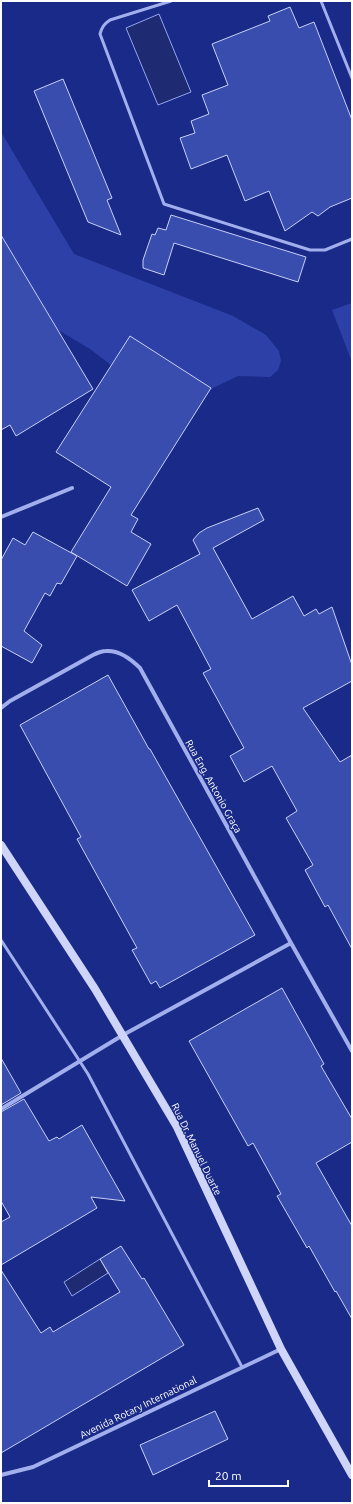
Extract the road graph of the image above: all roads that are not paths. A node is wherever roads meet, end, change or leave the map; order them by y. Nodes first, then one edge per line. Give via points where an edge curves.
1 (171, 1) edge
2 (321, 1) edge
3 (352, 78) edge
4 (352, 239) edge
5 (72, 488) dead end
6 (1, 517) edge
7 (1, 708) edge
8 (1, 845) edge
9 (1, 940) edge
10 (291, 943) junction
11 (123, 1034) junction
12 (352, 1051) edge
13 (79, 1061) junction
14 (1, 1109) edge
15 (281, 1349) junction
16 (242, 1367) junction
17 (1, 1475) edge
18 (352, 1475) edge

1 - 4 lane via 110,20 101,28 100,34 164,204 310,250 325,250
2 - 3 lane
5 - 6 street
7 - 10 street, Rua Eng. Antonio Graça via 94,655 106,651 119,653 131,659 140,668
8 - 11 street, Rua Dr. Manuel Duarte
9 - 13 lane
10 - 11 street
10 - 12 street, Rua Eng. Antonio Graça
11 - 13 street
11 - 15 street, Rua Dr. Manuel Duarte via 177,1127
13 - 14 street
13 - 16 lane
15 - 16 street, Avenida Rotary International
15 - 18 street, Rua Dr. Manuel Duarte
16 - 17 street, Avenida Rotary International via 33,1467

